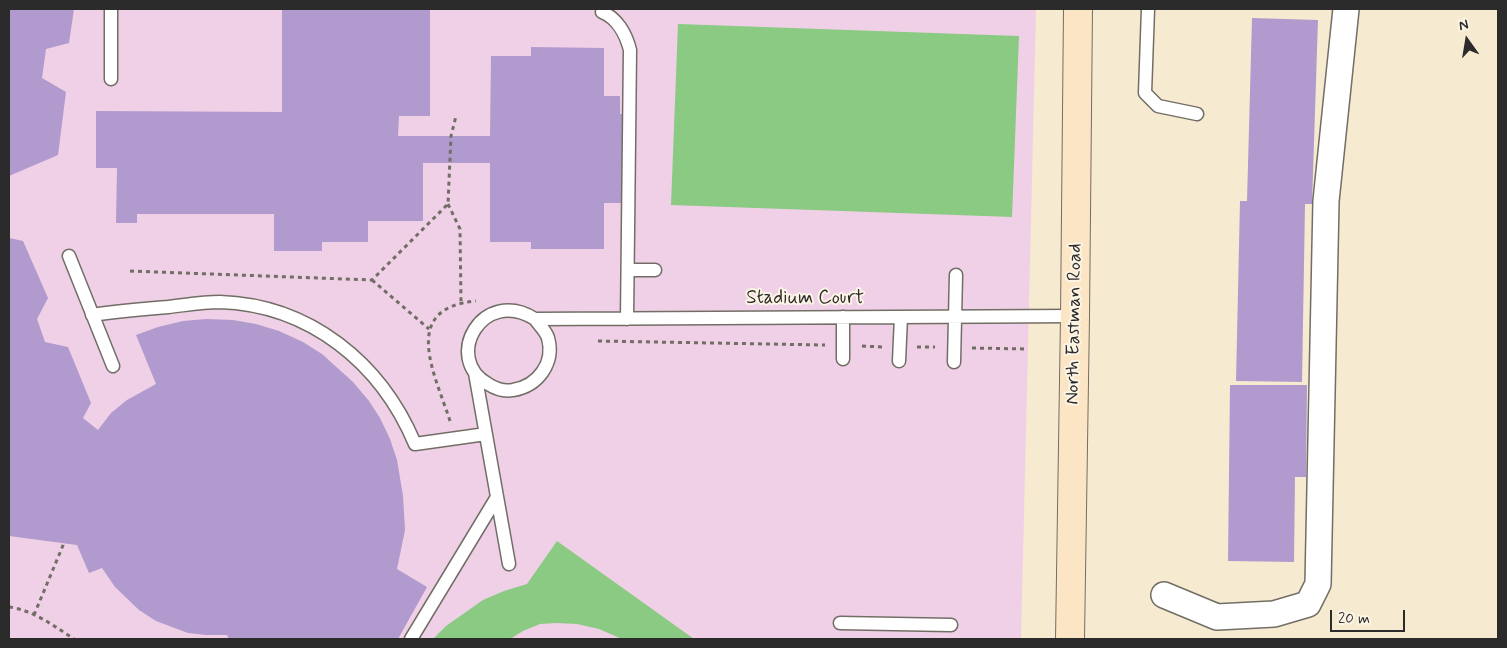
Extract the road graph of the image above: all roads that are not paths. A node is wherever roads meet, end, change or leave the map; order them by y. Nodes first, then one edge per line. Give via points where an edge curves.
1 (111, 9) edge
2 (1078, 9) edge
3 (1148, 9) edge
4 (1346, 9) edge
5 (602, 12) dead end
6 (111, 79) dead end
7 (1197, 114) dead end
8 (69, 256) dead end
9 (628, 270) junction
10 (655, 270) dead end
11 (956, 275) dead end
12 (92, 314) junction
13 (1076, 316) junction
14 (843, 317) junction
15 (900, 317) junction
16 (955, 317) junction
17 (628, 318) junction
18 (535, 319) junction
19 (842, 359) dead end
20 (899, 361) dead end
21 (954, 362) dead end
22 (113, 366) dead end
23 (475, 373) junction
24 (486, 434) junction
25 (497, 497) junction
26 (509, 564) dead end
27 (1164, 596) dead end
28 (840, 623) dead end
29 (951, 625) dead end
30 (411, 639) edge
31 (1070, 639) edge

1 - 6 lane
2 - 13 main road, North Eastman Road
3 - 7 lane via 1145,93 1158,106
4 - 27 street via 1326,201 1318,584 1308,604 1274,614 1217,617
5 - 9 lane via 619,25 628,39 630,50
8 - 12 lane
9 - 10 lane
9 - 17 lane
11 - 16 lane
12 - 22 lane
12 - 24 lane via 222,302 277,312 324,334 366,367 395,404 415,444
13 - 16 lane, Stadium Court
13 - 31 main road, North Eastman Road
14 - 15 lane, Stadium Court
14 - 17 lane, Stadium Court
14 - 19 lane
15 - 16 lane, Stadium Court
15 - 20 lane
16 - 21 lane
17 - 18 lane, Stadium Court
18 - 23 lane, Stadium Court via 526,313 504,310 490,314 479,323 471,336 468,350
18 - 23 lane via 547,336 550,356 542,375 531,385 510,391 496,389
23 - 24 lane, Stadium Court
24 - 25 lane, Stadium Court
25 - 26 lane, Stadium Court
25 - 30 lane
28 - 29 lane

